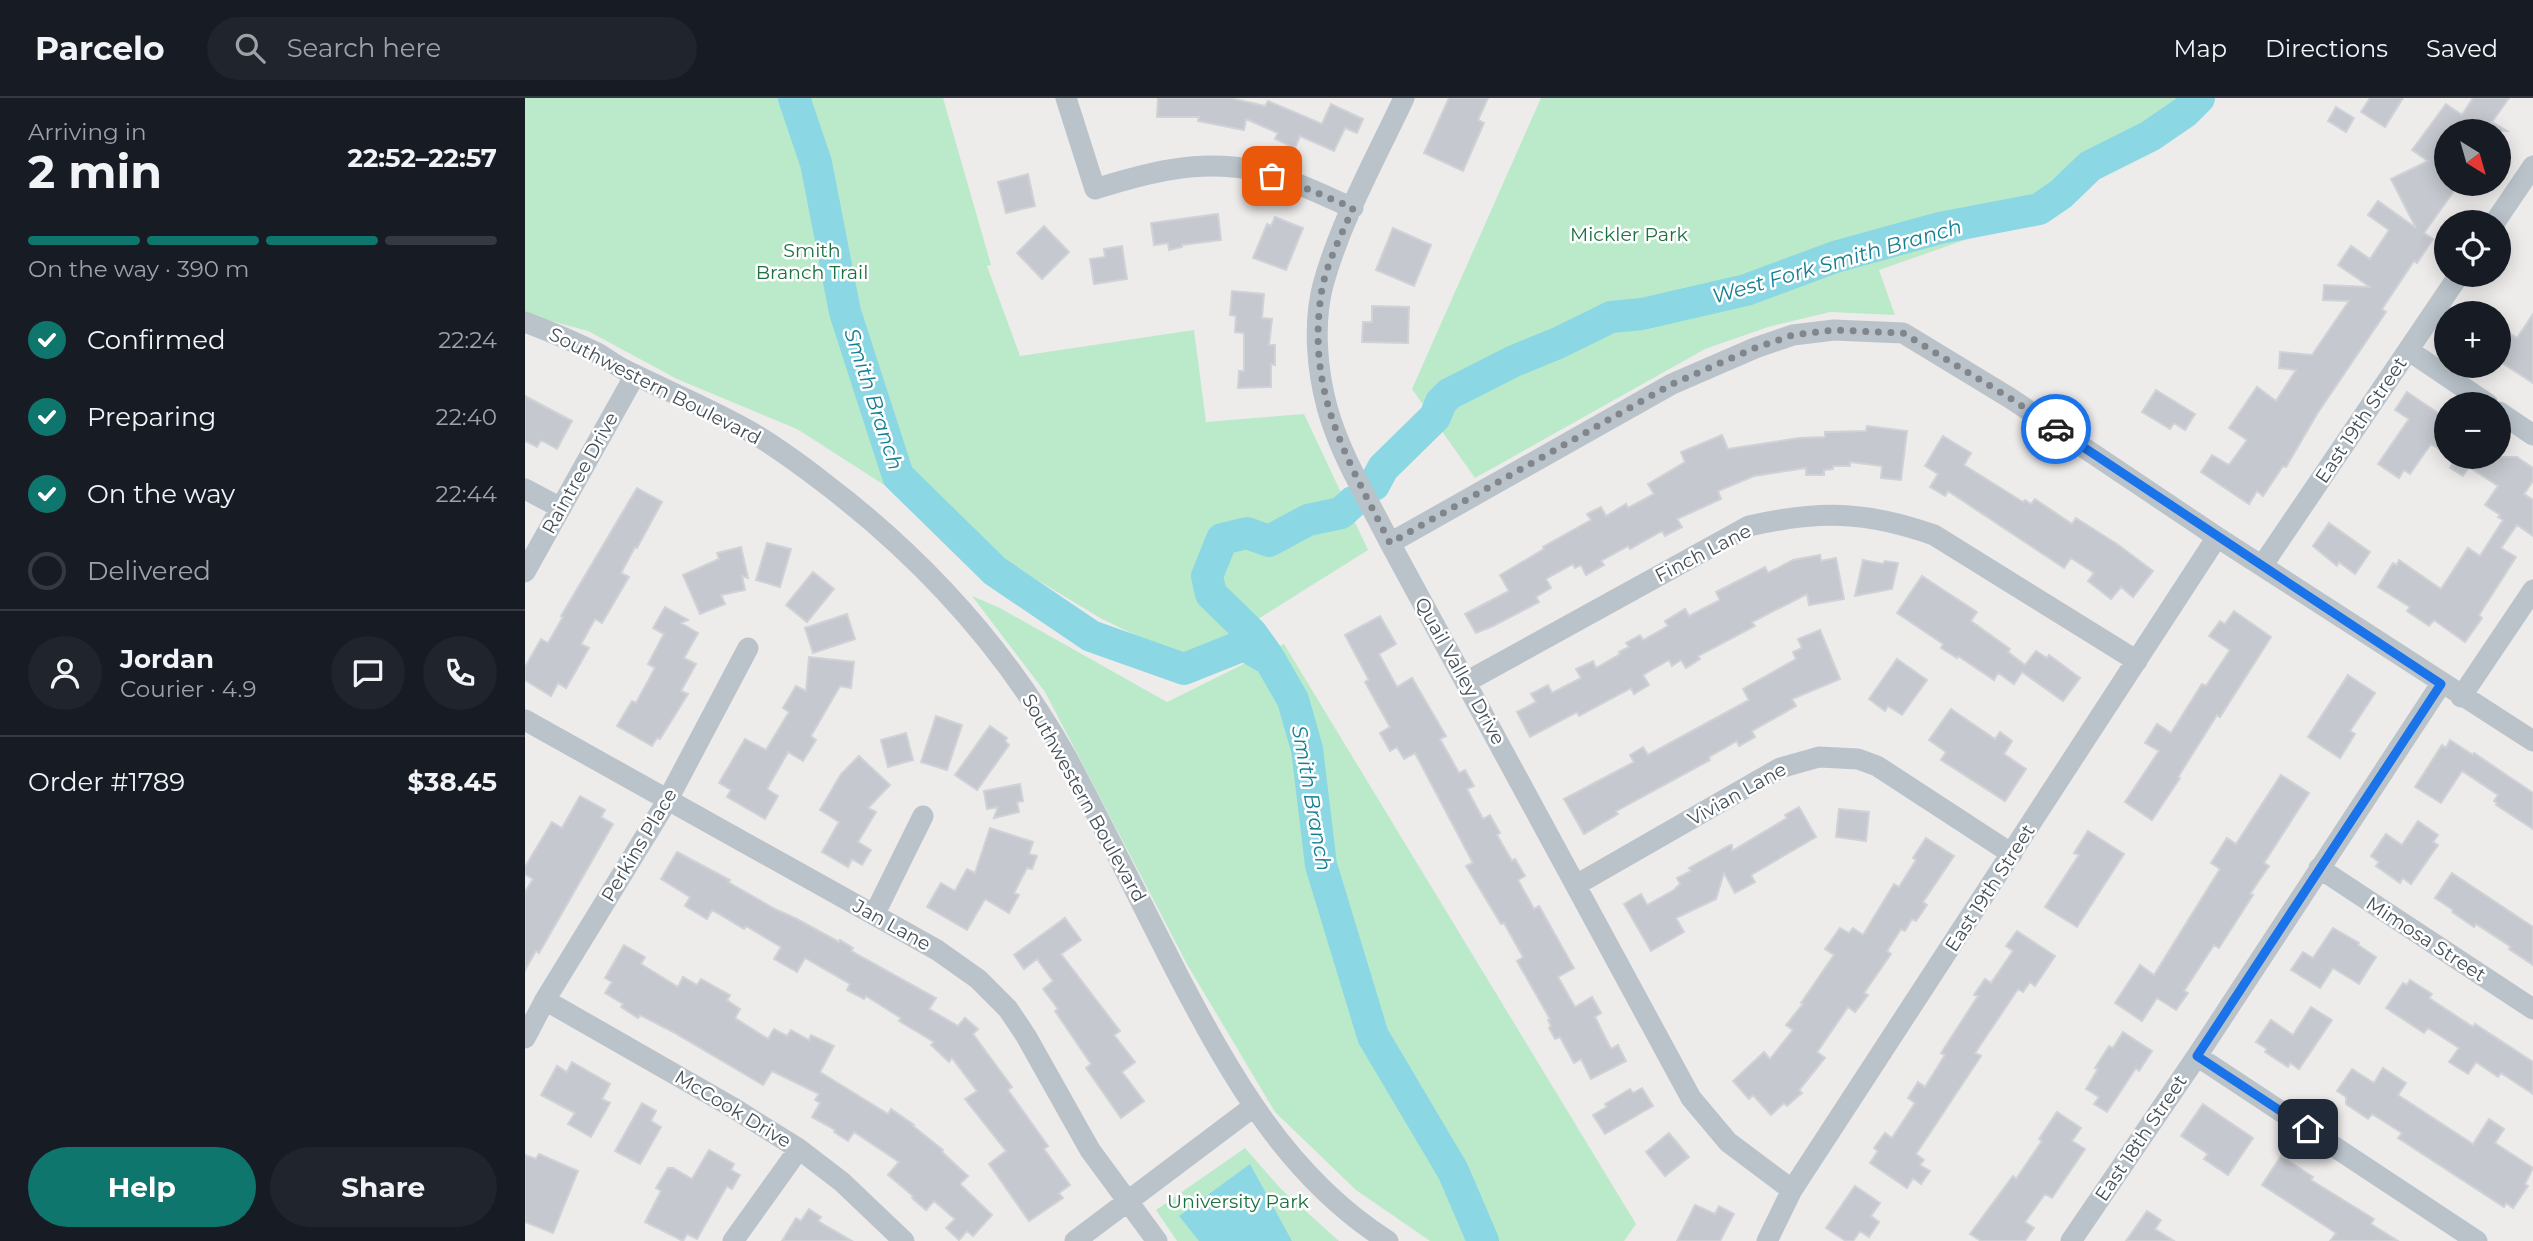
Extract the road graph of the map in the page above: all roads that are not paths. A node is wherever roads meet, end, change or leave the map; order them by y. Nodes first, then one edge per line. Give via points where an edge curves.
1 (1066, 98) edge
2 (1404, 98) edge
3 (2533, 166) edge
4 (1353, 208) junction
5 (2503, 210) edge
6 (2451, 287) edge
7 (525, 322) edge
8 (2408, 350) junction
9 (635, 374) junction
10 (2470, 392) edge
11 (2511, 420) edge
12 (2533, 435) edge
13 (525, 489) edge
14 (561, 508) junction
15 (2217, 537) junction
16 (1390, 543) junction
17 (2262, 566) junction
18 (525, 572) edge
19 (2533, 590) edge
20 (748, 648) dead end
21 (2137, 661) junction
22 (1466, 682) junction
23 (2441, 684) junction
24 (2461, 697) junction
25 (525, 720) edge
26 (2533, 741) edge
27 (667, 800) junction
28 (923, 816) dead end
29 (2012, 854) junction
30 (2319, 868) junction
31 (1576, 885) junction
32 (874, 915) junction
33 (545, 1000) junction
34 (2533, 1009) edge
35 (525, 1038) edge
36 (2197, 1056) junction
37 (1252, 1107) junction
38 (799, 1149) junction
39 (1792, 1190) junction
40 (1129, 1201) junction
41 (733, 1241) edge
42 (904, 1241) edge
43 (1075, 1241) edge
44 (1157, 1241) edge
45 (1388, 1241) edge
46 (1767, 1241) edge
47 (2071, 1241) edge
48 (2477, 1241) edge

1 - 4 street via 1095,189 1176,167 1252,170
2 - 4 street, Quail Valley Drive
3 - 5 street
4 - 16 street, Quail Valley Drive via 1322,287 1317,354 1328,410 1341,444
6 - 8 street, East 19th Street
7 - 9 street, Southwestern Boulevard
8 - 10 street
8 - 17 street, East 19th Street
9 - 14 street, Raintree Drive
9 - 37 street, Southwestern Boulevard via 743,427 797,463 894,539 982,633 1023,686 1066,757
11 - 12 street
13 - 14 street
14 - 18 street, Raintree Drive
15 - 16 street via 2010,398 1903,333 1834,330 1793,335 1672,384
15 - 17 street
15 - 21 street, East 19th Street
16 - 22 street, Quail Valley Drive
17 - 23 street
19 - 24 street
20 - 27 street, Perkins Place
21 - 22 street, Finch Lane via 1934,535 1897,522 1823,515 1749,526
21 - 29 street, East 19th Street
22 - 31 street, Quail Valley Drive
23 - 24 street
23 - 30 street, East 18th Street
24 - 26 street
25 - 27 street, Jan Lane
27 - 32 street, Jan Lane
27 - 33 street, Perkins Place
28 - 32 street
29 - 31 street, Vivian Lane via 1877,766 1858,759 1819,757 1780,768
29 - 39 street, East 19th Street
30 - 34 street, Mimosa Street
30 - 36 street, East 18th Street
31 - 39 street, Quail Valley Drive via 1691,1098 1728,1142
32 - 40 street, Jan Lane via 937,950 978,979 1008,1009 1090,1150
33 - 35 street, Perkins Place
33 - 38 street, McCook Drive
36 - 47 street, East 18th Street
36 - 48 street
37 - 40 street
37 - 45 street, Southwestern Boulevard via 1297,1163 1363,1225
38 - 41 street
38 - 42 street, McCook Drive via 842,1182
39 - 46 street, East 19th Street
40 - 43 street
40 - 44 street, Jan Lane

